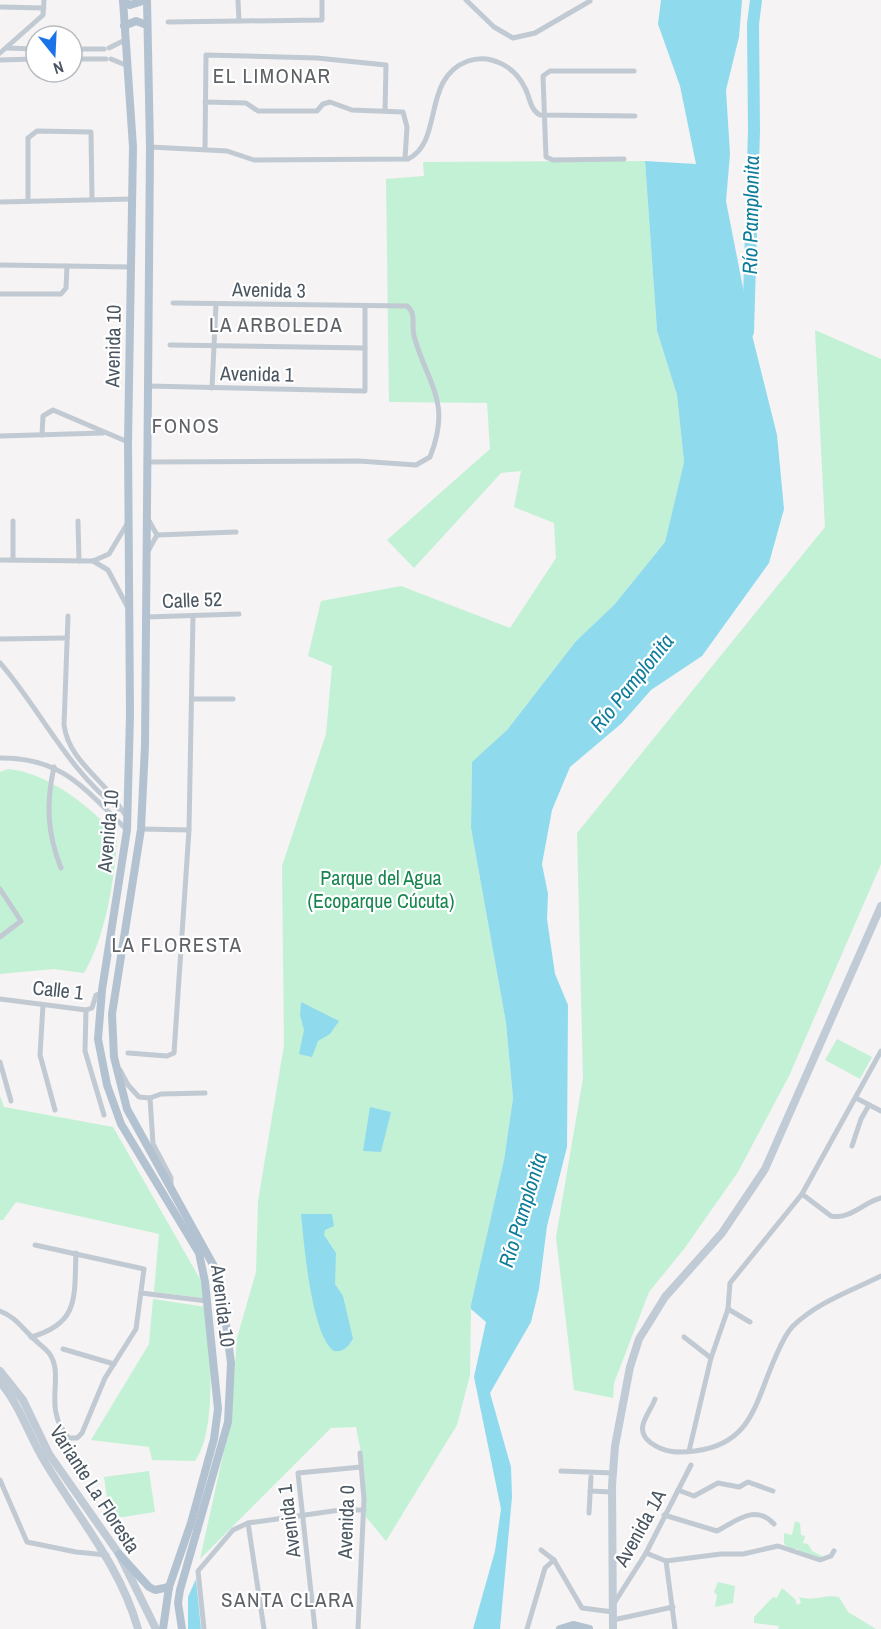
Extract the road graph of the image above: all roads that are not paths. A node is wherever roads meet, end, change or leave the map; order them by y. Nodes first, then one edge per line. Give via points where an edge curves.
1 (44, 0) edge
2 (123, 0) edge
3 (146, 0) edge
4 (238, 0) edge
5 (322, 0) edge
6 (466, 0) edge
7 (590, 1) edge
8 (0, 7) edge
9 (44, 8) junction
10 (239, 21) junction
11 (168, 22) dead end
12 (147, 25) junction
13 (124, 26) junction
14 (126, 40) junction
15 (6, 48) junction
16 (24, 49) edge
17 (84, 49) edge
18 (0, 53) edge
19 (24, 59) edge
20 (84, 59) edge
21 (0, 60) edge
22 (128, 66) junction
23 (634, 71) dead end
24 (205, 102) junction
25 (385, 111) junction
26 (543, 115) junction
27 (635, 116) dead end
28 (150, 147) junction
29 (205, 148) junction
30 (405, 159) junction
31 (624, 159) dead end
32 (92, 199) junction
33 (131, 199) junction
34 (28, 200) junction
35 (0, 202) edge
36 (0, 265) edge
37 (67, 266) junction
38 (131, 267) junction
39 (0, 294) edge
40 (173, 303) dead end
41 (216, 304) junction
42 (365, 307) junction
43 (170, 345) dead end
44 (215, 345) junction
45 (365, 348) junction
46 (148, 386) junction
47 (212, 388) junction
48 (104, 433) junction
49 (42, 435) junction
50 (0, 436) edge
51 (128, 442) junction
52 (147, 462) junction
53 (147, 516) junction
54 (13, 520) dead end
55 (78, 521) dead end
56 (129, 522) junction
57 (236, 532) dead end
58 (157, 535) junction
59 (146, 540) junction
60 (129, 541) junction
61 (146, 558) junction
62 (0, 560) edge
63 (13, 560) junction
64 (79, 561) junction
65 (93, 561) junction
66 (129, 562) junction
67 (129, 611) junction
68 (239, 614) dead end
69 (68, 616) dead end
70 (193, 616) junction
71 (146, 617) junction
72 (67, 638) junction
73 (0, 639) edge
74 (0, 663) edge
75 (192, 699) junction
76 (233, 699) dead end
77 (0, 758) edge
78 (54, 767) junction
79 (128, 793) junction
80 (115, 800) junction
81 (121, 810) junction
82 (128, 819) junction
83 (141, 829) junction
84 (127, 830) junction
85 (189, 830) junction
86 (61, 868) dead end
87 (0, 889) edge
88 (881, 906) edge
89 (0, 937) edge
90 (102, 993) junction
91 (0, 1000) edge
92 (43, 1005) junction
93 (86, 1010) junction
94 (881, 1051) edge
95 (128, 1053) dead end
96 (114, 1057) junction
97 (0, 1062) edge
98 (0, 1087) edge
99 (8, 1089) junction
100 (205, 1093) dead end
101 (150, 1098) junction
102 (856, 1098) junction
103 (11, 1101) dead end
104 (868, 1105) junction
105 (55, 1110) dead end
106 (881, 1111) edge
107 (104, 1115) dead end
108 (852, 1146) dead end
109 (171, 1190) junction
110 (802, 1194) junction
111 (881, 1198) edge
112 (35, 1245) dead end
113 (76, 1253) junction
114 (881, 1276) edge
115 (141, 1293) junction
116 (207, 1302) junction
117 (728, 1310) junction
118 (0, 1311) edge
119 (750, 1322) dead end
120 (31, 1337) junction
121 (684, 1337) dead end
122 (63, 1349) dead end
123 (711, 1358) junction
124 (114, 1364) junction
125 (0, 1371) edge
126 (0, 1382) edge
127 (655, 1399) dead end
128 (216, 1450) junction
129 (689, 1451) junction
130 (360, 1453) dead end
131 (692, 1465) dead end
132 (361, 1467) junction
133 (561, 1471) dead end
134 (613, 1473) junction
135 (591, 1477) dead end
136 (0, 1480) edge
137 (678, 1490) junction
138 (590, 1491) junction
139 (612, 1491) junction
140 (773, 1491) dead end
141 (363, 1510) junction
142 (589, 1513) dead end
143 (304, 1515) junction
144 (664, 1515) junction
145 (244, 1523) junction
146 (774, 1524) dead end
147 (541, 1550) dead end
148 (834, 1551) dead end
149 (646, 1552) junction
150 (119, 1554) junction
151 (107, 1555) junction
152 (554, 1560) junction
153 (666, 1561) junction
154 (169, 1587) junction
155 (673, 1607) junction
156 (613, 1612) junction
157 (586, 1627) edge
158 (138, 1629) edge
159 (156, 1629) edge
160 (163, 1629) edge
161 (182, 1629) edge
162 (204, 1629) edge
163 (264, 1629) edge
164 (315, 1629) edge
165 (358, 1629) edge
166 (527, 1629) edge
167 (560, 1629) edge
168 (613, 1629) edge
169 (675, 1629) edge

1 - 9 street
2 - 3 main road via 132,5
2 - 13 main road, Avenida 10
3 - 12 main road, Avenida 10
4 - 10 street
5 - 10 street via 322,20
6 - 7 street via 494,27 513,38 535,33
8 - 9 street
9 - 15 street via 44,15
10 - 11 street
12 - 13 main road via 136,21
12 - 28 main road, Avenida 10
13 - 14 main road, Avenida 10
14 - 17 street via 107,49
14 - 22 main road, Avenida 10
15 - 16 street
15 - 18 street
19 - 21 street
20 - 22 street via 108,59
22 - 33 main road, Avenida 10 via 133,147
23 - 26 street via 547,71 543,76
24 - 25 street via 246,103 258,111 316,111 330,102 352,110
24 - 25 street via 206,55 317,58 386,65
24 - 29 street
25 - 30 street via 403,112 407,127
26 - 27 street
26 - 30 street via 534,110 526,88 509,68 491,60 466,62 446,78 434,102 423,144 414,156
26 - 31 street via 546,157
28 - 29 street
28 - 46 main road, Avenida 10
29 - 30 street via 254,160
32 - 33 street
32 - 34 street
32 - 34 street via 91,132 37,131 28,138
33 - 38 main road, Avenida 10
34 - 35 street
36 - 37 street
37 - 38 street
37 - 39 street via 66,288 61,294
38 - 51 main road, Avenida 10
40 - 41 street, Avenida 3
41 - 42 street, Avenida 3
41 - 44 street
42 - 45 street
42 - 52 street, Avenida 3 via 407,306 413,313 415,338 440,410 434,446 424,462
43 - 44 street
44 - 45 street
44 - 47 street
45 - 47 street, Avenida 1 via 365,391
46 - 47 street, Avenida 1
46 - 52 main road, Avenida 10
48 - 49 street
48 - 49 street via 53,410 43,416
48 - 51 street
49 - 50 street
51 - 56 main road, Avenida 10
52 - 53 main road, Avenida 10
53 - 58 street
53 - 59 main road, Avenida 10
54 - 63 street
55 - 64 street
56 - 60 main road, Avenida 10
56 - 65 street via 109,554
57 - 58 street
58 - 61 street
59 - 60 main road
59 - 61 main road, Avenida 10
60 - 66 main road, Avenida 10
61 - 66 main road
61 - 71 main road, Avenida 10
62 - 63 street
63 - 64 street
64 - 65 street
65 - 67 street via 108,570
66 - 67 main road, Avenida 10
67 - 79 main road, Avenida 10
68 - 70 street, Calle 52
69 - 72 street
70 - 71 street, Calle 52
70 - 75 street
71 - 83 main road, Avenida 10
72 - 73 street
72 - 80 street via 67,739 74,754
74 - 81 street via 69,755
75 - 76 street
75 - 85 street
77 - 78 street via 25,758
78 - 84 street via 76,782
78 - 86 street via 48,817
79 - 80 street
79 - 82 main road, Avenida 10
80 - 81 street
81 - 82 street
82 - 84 main road, Avenida 10
83 - 85 street
83 - 96 main road, Avenida 10 via 114,989
84 - 90 main road, Avenida 10
85 - 95 street via 174,1053
87 - 89 street via 21,921
88 - 134 main road via 765,1169 722,1233 665,1297 639,1339 617,1428
90 - 93 street, Calle 1
90 - 116 main road, Avenida 10 via 98,1039 114,1107 129,1141 199,1253
91 - 92 street, Calle 1
92 - 93 street, Calle 1
92 - 105 street via 40,1055
93 - 107 street via 85,1051
94 - 102 street
96 - 101 street via 134,1093
96 - 109 main road, Avenida 10 via 127,1109
97 - 99 street
98 - 99 street
99 - 103 street
100 - 101 street
101 - 109 street via 153,1144 171,1178
102 - 104 street
102 - 110 street
104 - 106 street
104 - 108 street
109 - 128 main road, Avenida 10 via 211,1258 220,1287 231,1363 228,1422
110 - 111 street via 837,1217
110 - 117 street via 730,1283
112 - 113 street
113 - 115 street via 144,1269
113 - 120 street via 74,1290 66,1317 58,1327
114 - 129 street via 804,1315 789,1330 741,1431 730,1442
115 - 116 street
115 - 124 street via 136,1329
116 - 128 main road, Avenida 10 via 218,1409
117 - 119 street
117 - 123 street
118 - 120 street via 12,1316
120 - 124 street via 49,1353 54,1364 56,1415 69,1438 82,1433
121 - 123 street
122 - 124 street
123 - 129 street
125 - 150 main road, Variante La Floresta via 23,1400 49,1454
126 - 151 main road, Variante La Floresta via 69,1501
127 - 129 street via 643,1421 642,1431 647,1440 665,1450
128 - 154 main road, Avenida 10
128 - 161 main road, Avenida 10 via 178,1604
130 - 132 street, Avenida 0
131 - 137 street, Avenida 1A
132 - 141 street, Avenida 0
132 - 143 street, Avenida 1 via 298,1473
133 - 134 street
134 - 139 main road
135 - 138 street
136 - 151 street via 27,1542
137 - 140 street via 694,1496 718,1483 740,1487 748,1482
137 - 144 street, Avenida 1A
138 - 139 street
138 - 142 street
139 - 156 main road
141 - 143 street
141 - 165 street, Avenida 0
143 - 145 street
143 - 164 street, Avenida 1
144 - 146 street via 717,1531 730,1520 754,1515 768,1518
144 - 149 street, Avenida 1A
145 - 162 street via 198,1570
145 - 163 street
147 - 152 street
148 - 153 street via 820,1560 770,1546 743,1554
149 - 153 street
149 - 156 street, Avenida 1A
150 - 154 main road via 148,1587
150 - 159 main road, Variante La Floresta
151 - 158 main road, Variante La Floresta
152 - 156 street via 582,1608
152 - 166 street via 544,1568
153 - 155 street, Avenida 1A
154 - 160 main road, Avenida 10
155 - 156 street
155 - 169 street, Avenida 1A
156 - 168 main road
157 - 167 main road

